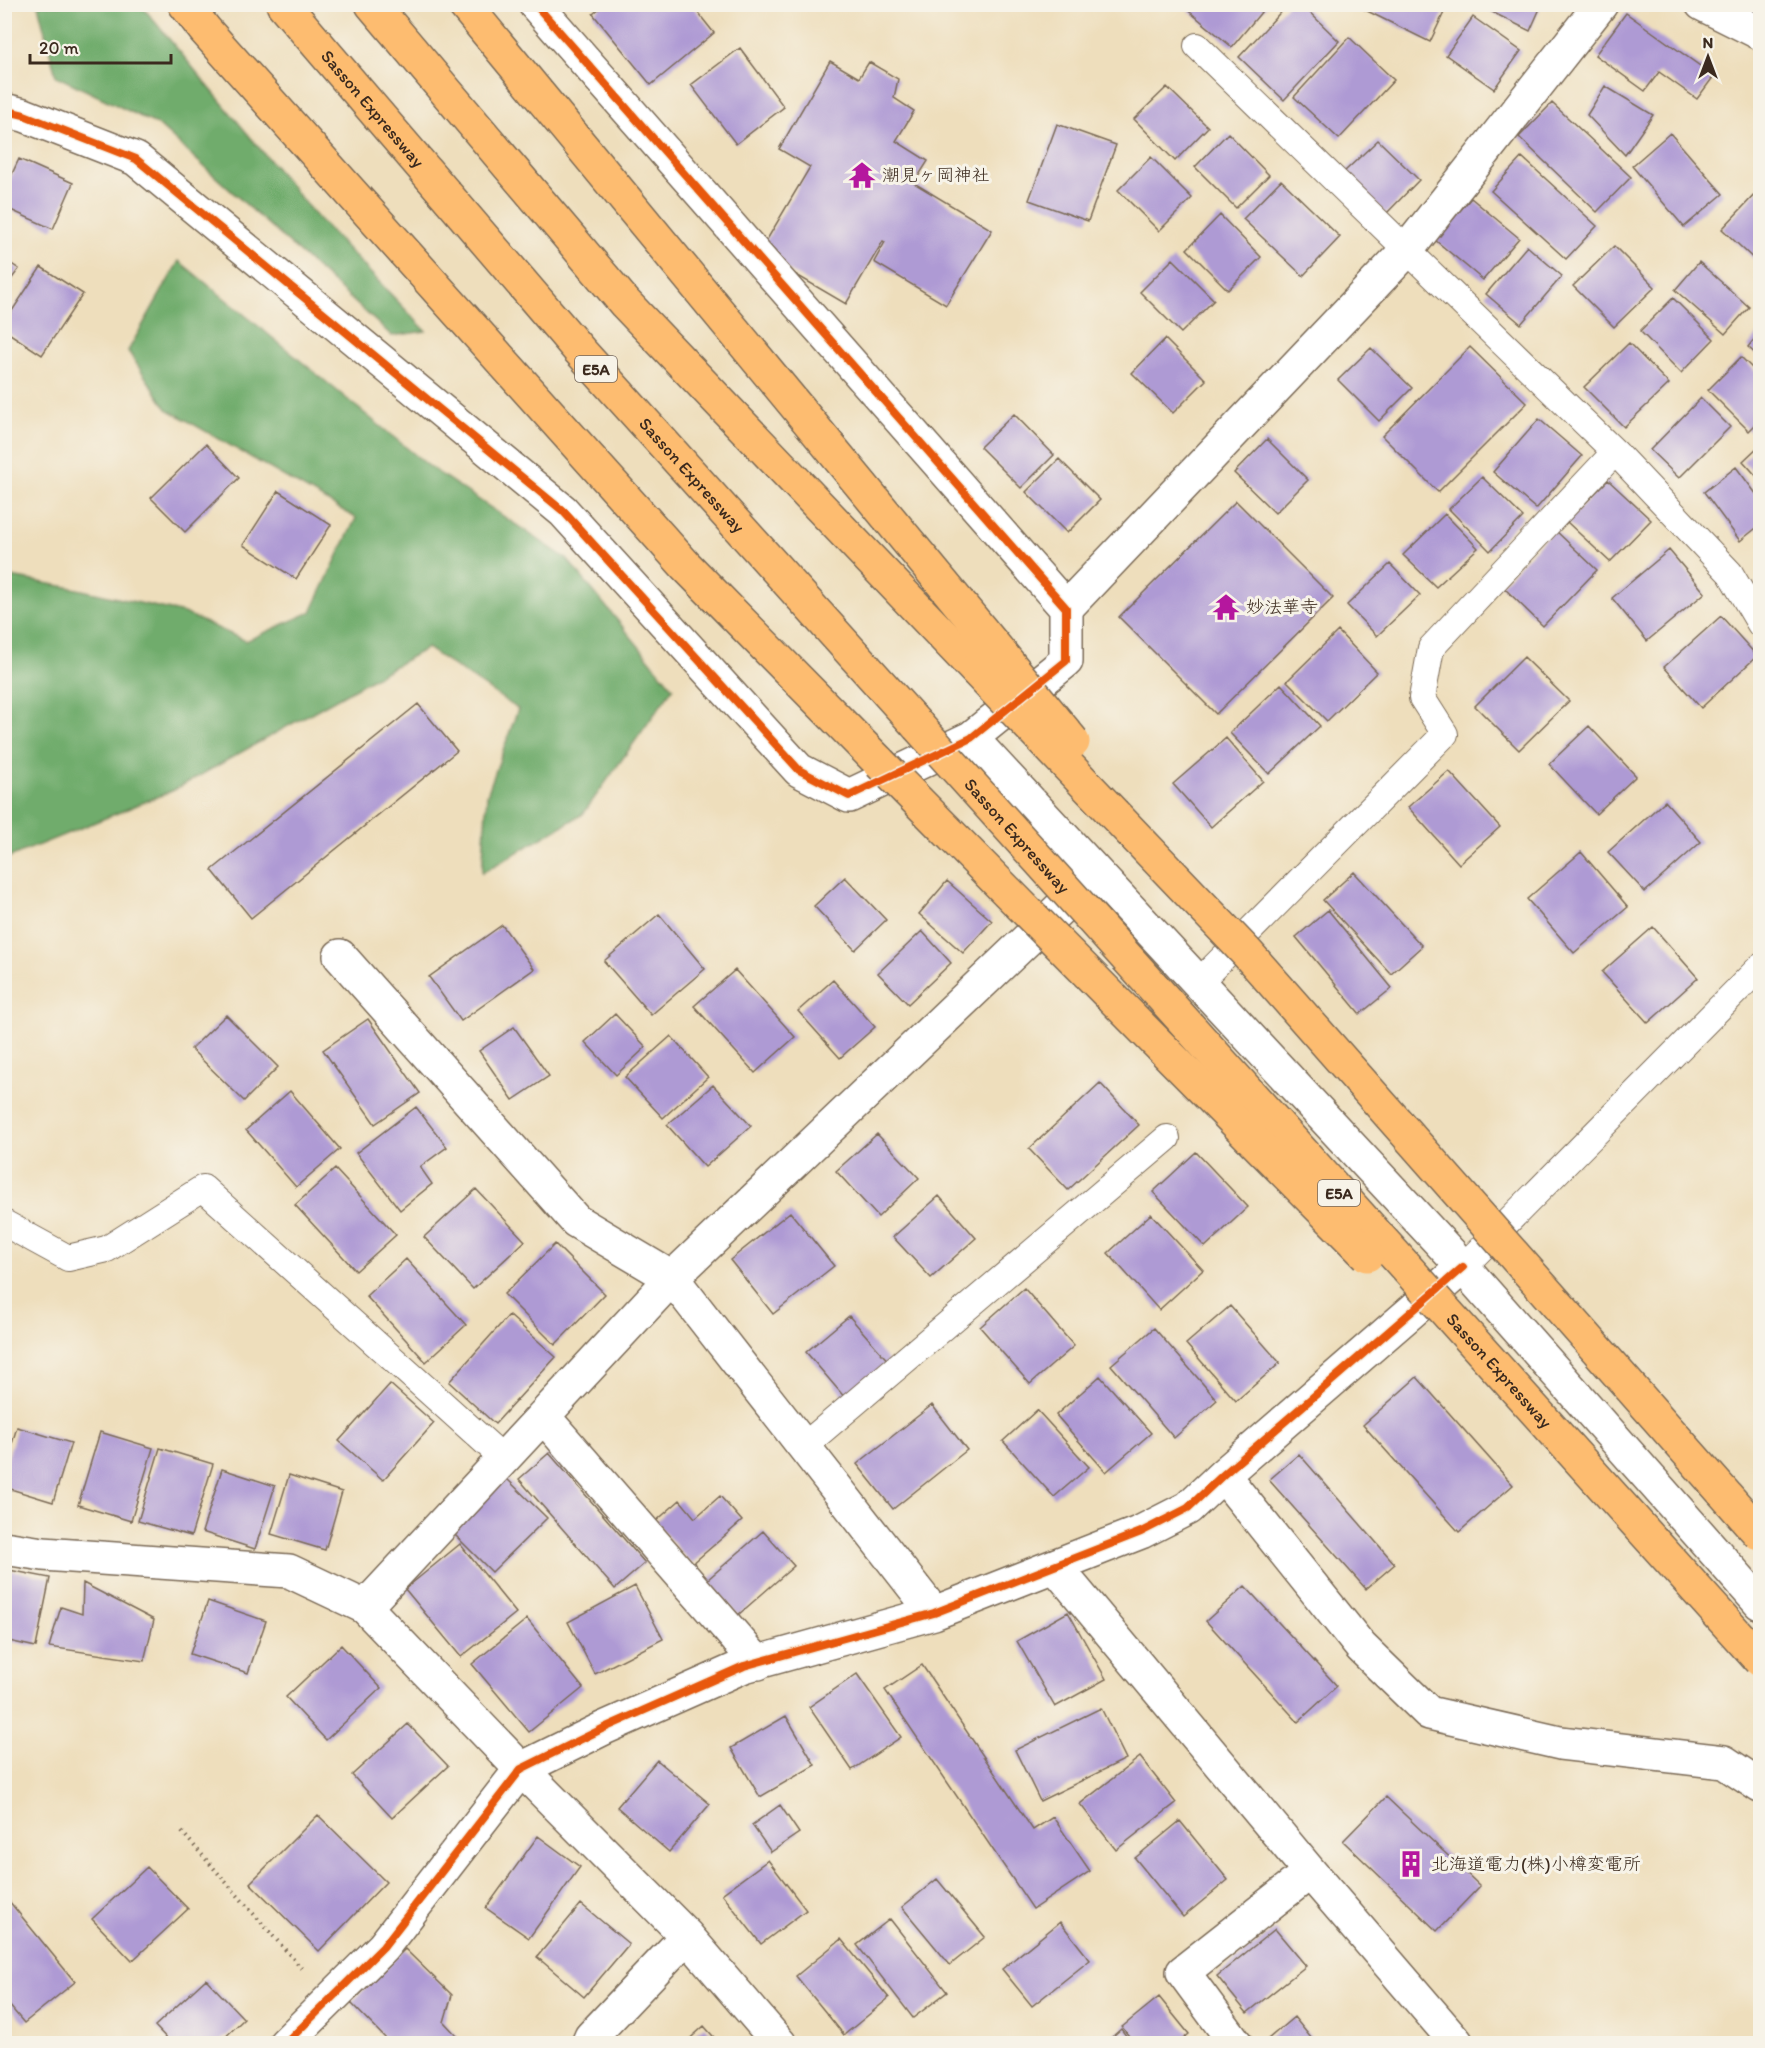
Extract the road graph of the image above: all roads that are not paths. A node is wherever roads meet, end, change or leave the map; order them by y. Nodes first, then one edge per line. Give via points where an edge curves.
1 (184, 4) edge
2 (283, 4) edge
3 (372, 4) edge
4 (464, 4) edge
5 (535, 4) edge
6 (1601, 4) edge
7 (1702, 4) edge
8 (1761, 33) edge
9 (1197, 46) dead end
10 (4, 110) edge
11 (1407, 250) junction
12 (1615, 452) junction
13 (1066, 608) junction
14 (1761, 624) edge
15 (988, 661) junction
16 (972, 738) junction
17 (1096, 874) junction
18 (340, 956) dead end
19 (1761, 967) edge
20 (1198, 982) junction
21 (1167, 1138) dead end
22 (4, 1223) edge
23 (1463, 1268) junction
24 (672, 1278) junction
25 (543, 1416) junction
26 (804, 1446) junction
27 (503, 1458) junction
28 (1223, 1475) junction
29 (1598, 1480) junction
30 (1761, 1534) edge
31 (4, 1548) edge
32 (1055, 1566) junction
33 (1761, 1603) edge
34 (365, 1607) junction
35 (934, 1613) junction
36 (1761, 1660) edge
37 (758, 1663) junction
38 (521, 1769) junction
39 (1761, 1786) edge
40 (1310, 1872) junction
41 (687, 1936) junction
42 (285, 2043) edge
43 (588, 2043) edge
44 (780, 2043) edge
45 (1236, 2043) edge
46 (1454, 2043) edge

1 - 29 highway, bridge via 686,566 1442,1331
2 - 29 highway, Sasson Expressway / E5A, bridge via 580,351
3 - 15 highway via 626,303
4 - 15 highway
5 - 13 street
6 - 11 street
7 - 8 street
9 - 11 lane
10 - 16 street via 136,159 554,503 799,770 849,796
11 - 12 lane
11 - 13 street
12 - 14 lane via 1730,573
12 - 20 lane via 1431,648 1422,699 1444,734
13 - 16 street via 1066,661
15 - 30 highway, bridge
16 - 17 street
17 - 20 street
17 - 24 street
18 - 24 street via 576,1221
19 - 23 lane
20 - 23 street
21 - 26 lane
22 - 27 lane via 68,1258 107,1249 203,1188
23 - 28 street
23 - 33 street
24 - 25 street
24 - 26 street
25 - 27 street
25 - 37 street
26 - 35 street
27 - 34 street
28 - 32 street via 1188,1508 1141,1532
28 - 39 street via 1361,1647 1429,1713 1560,1743 1724,1762
29 - 36 highway, Sasson Expressway / E5A, bridge
31 - 34 street via 289,1572
32 - 35 street
32 - 40 street
34 - 38 street
35 - 37 street
37 - 38 street via 604,1728
38 - 41 street
38 - 42 street via 383,1947
40 - 45 street via 1183,1972
40 - 46 street
41 - 43 street
41 - 44 street

